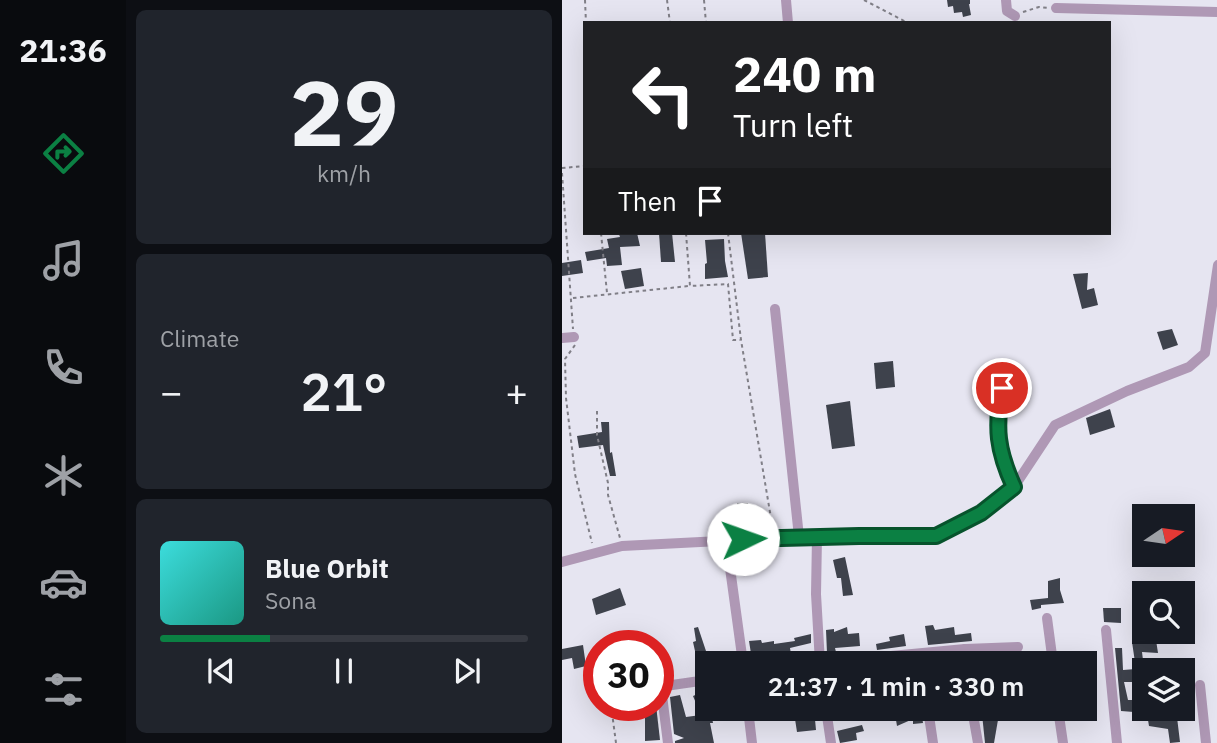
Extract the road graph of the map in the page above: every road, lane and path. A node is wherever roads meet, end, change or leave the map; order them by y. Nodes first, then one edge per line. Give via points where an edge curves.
1 (585, 0) edge
2 (667, 0) edge
3 (704, 0) edge
4 (786, 0) edge
5 (864, 0) edge
6 (1006, 0) edge
7 (1056, 8) joint
8 (1217, 12) edge
9 (1015, 16) joint
10 (586, 21) edge
11 (670, 21) edge
12 (706, 21) edge
13 (788, 21) edge
14 (904, 21) edge
15 (583, 166) edge
16 (562, 168) edge
17 (562, 173) edge
18 (601, 235) edge
19 (686, 235) edge
20 (728, 235) edge
21 (1217, 265) edge
22 (690, 286) junction
23 (607, 294) junction
24 (571, 298) junction
25 (775, 309) dead end
26 (574, 337) junction
27 (562, 338) edge
28 (742, 340) junction
29 (1002, 388) dead end
30 (596, 411) dead end
31 (1014, 487) junction
32 (799, 537) junction
33 (817, 537) junction
34 (775, 538) junction
35 (726, 539) junction
36 (622, 546) junction
37 (594, 552) junction
38 (562, 562) edge
39 (1047, 618) dead end
40 (1106, 630) dead end
41 (1018, 647) dead end
42 (965, 649) joint
43 (741, 651) edge
44 (818, 651) edge
45 (944, 651) edge
46 (1051, 651) edge
47 (695, 682) edge
48 (674, 685) edge
49 (1200, 685) dead end
50 (613, 721) edge
51 (665, 721) edge
52 (749, 721) edge
53 (828, 721) edge
54 (930, 721) edge
55 (974, 721) edge
56 (1060, 721) edge
57 (616, 743) edge
58 (668, 743) edge
59 (752, 743) edge
60 (831, 743) edge
61 (933, 743) edge
62 (978, 743) edge
63 (1063, 743) edge
64 (1117, 743) edge
65 (1206, 743) edge

1 - 10 path
2 - 11 path
3 - 12 path
4 - 13 street
5 - 14 path
6 - 9 street via 1007,11
7 - 8 street
7 - 9 path via 1039,7
15 - 16 path
17 - 24 path
18 - 23 path
19 - 22 path
20 - 28 path
21 - 31 street via 1205,353 1189,367 1056,425
22 - 23 path
22 - 28 path via 728,284 733,340
23 - 24 path
24 - 26 path
25 - 32 street
26 - 27 street
26 - 37 path via 575,347 565,359 566,398 575,474
28 - 34 path
29 - 31 street via 998,413 1001,458
30 - 36 path via 600,455
31 - 33 street via 981,513 936,536
32 - 33 street
32 - 34 street
33 - 44 street
34 - 35 street
35 - 36 street
35 - 43 street
36 - 37 street
37 - 38 street
39 - 46 street
40 - 64 street
41 - 42 street
42 - 45 street
47 - 48 street
49 - 65 street
50 - 57 path
51 - 58 street
52 - 59 street
53 - 60 street
54 - 61 street
55 - 62 street
56 - 63 street

